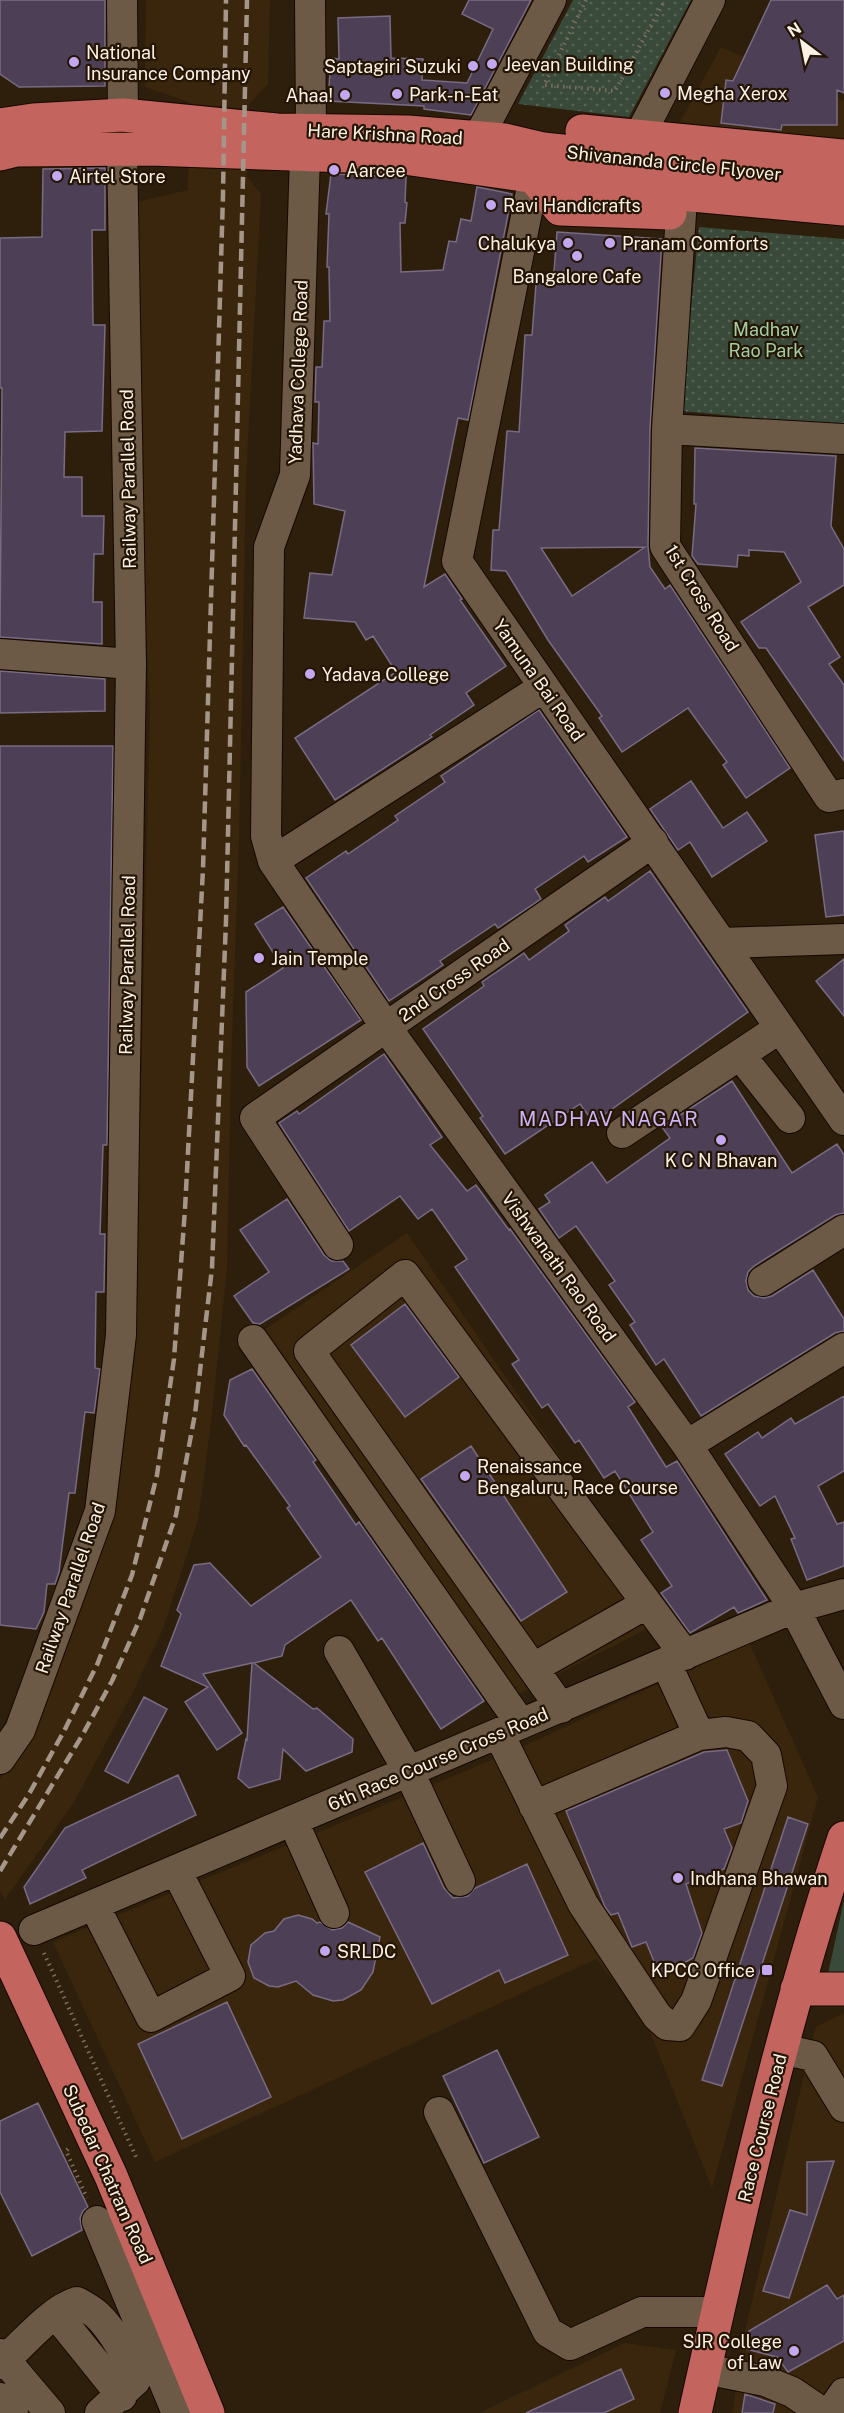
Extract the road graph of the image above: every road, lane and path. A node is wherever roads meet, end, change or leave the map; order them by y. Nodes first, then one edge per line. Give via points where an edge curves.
1 (122, 0) edge
2 (310, 0) edge
3 (551, 0) edge
4 (586, 0) edge
5 (664, 0) edge
6 (710, 0) edge
7 (123, 115) junction
8 (0, 125) edge
9 (640, 135) junction
10 (186, 136) junction
11 (491, 140) junction
12 (308, 142) junction
13 (122, 149) junction
14 (0, 154) edge
15 (844, 156) edge
16 (534, 177) junction
17 (844, 180) edge
18 (844, 209) edge
19 (681, 214) junction
20 (844, 226) edge
21 (667, 429) junction
22 (844, 439) edge
23 (0, 654) edge
24 (131, 664) junction
25 (544, 687) junction
26 (844, 794) edge
27 (653, 842) junction
28 (269, 849) junction
29 (844, 939) edge
30 (722, 943) junction
31 (386, 1027) junction
32 (780, 1028) junction
33 (740, 1055) junction
34 (790, 1118) dead end
35 (844, 1120) edge
36 (622, 1133) dead end
37 (844, 1230) edge
38 (338, 1245) dead end
39 (763, 1281) dead end
40 (254, 1340) dead end
41 (844, 1348) edge
42 (687, 1445) junction
43 (844, 1594) edge
44 (646, 1604) junction
45 (794, 1608) junction
46 (339, 1651) dead end
47 (675, 1659) junction
48 (535, 1667) junction
49 (844, 1704) edge
50 (561, 1707) junction
51 (510, 1729) junction
52 (699, 1735) junction
53 (0, 1759) edge
54 (409, 1772) junction
55 (534, 1806) junction
56 (293, 1821) junction
57 (843, 1845) edge
58 (176, 1870) junction
59 (460, 1881) dead end
60 (94, 1905) junction
61 (334, 1912) dead end
62 (34, 1930) joint
63 (0, 1938) edge
64 (797, 1989) junction
65 (844, 1989) edge
66 (781, 2049) junction
67 (844, 2107) edge
68 (439, 2112) dead end
69 (69, 2148) dead end
70 (136, 2157) dead end
71 (97, 2221) joint
72 (717, 2312) junction
73 (2, 2359) edge
74 (705, 2369) junction
75 (844, 2393) edge
76 (0, 2398) edge
77 (111, 2404) edge
78 (13, 2413) edge
79 (50, 2413) edge
80 (177, 2413) edge
81 (208, 2413) edge
82 (695, 2413) edge
83 (823, 2413) edge
84 (830, 2413) edge

1 - 7 street
2 - 12 street, Yadhava College Road
3 - 11 street
4 - 5 path via 544,85 615,91
6 - 9 street
7 - 8 main road
7 - 10 main road
9 - 11 main road via 540,128
9 - 15 main road
10 - 12 main road, Hare Krishna Road
10 - 13 main road
11 - 12 main road, Hare Krishna Road via 408,132
11 - 17 main road, Shivananda Circle Flyover via 543,149
12 - 16 main road, Hare Krishna Road
12 - 28 street, Yadhava College Road via 295,475 269,547
13 - 14 main road via 16,150
13 - 24 street, Railway Parallel Road
16 - 18 main road, Shivananda Circle Flyover
16 - 19 main road via 560,209
16 - 25 street, Yamuna Bai Road via 457,561
19 - 20 main road
19 - 21 street, 1st Cross Road
21 - 22 street
21 - 26 street, 1st Cross Road via 665,546 829,797
23 - 24 street
24 - 53 street, Railway Parallel Road via 120,1347 100,1511 20,1730
25 - 27 street, Yamuna Bai Road
25 - 28 street
27 - 30 street, Yamuna Bai Road
27 - 31 street, 2nd Cross Road
28 - 31 street, Vishwanath Rao Road
29 - 30 street
30 - 32 street, Yamuna Bai Road
31 - 38 street, 2nd Cross Road via 255,1118
31 - 42 street, Vishwanath Rao Road
32 - 33 street
32 - 35 street, Yamuna Bai Road
33 - 34 street
33 - 36 street
37 - 39 street
40 - 51 street
41 - 42 street
42 - 45 street, Vishwanath Rao Road
43 - 45 street, 6th Race Course Cross Road
44 - 47 street
44 - 48 street
44 - 48 street via 405,1275 309,1351
45 - 47 street, 6th Race Course Cross Road
45 - 49 street, Vishwanath Rao Road
46 - 54 street
47 - 50 street, 6th Race Course Cross Road
47 - 52 street
48 - 50 street
50 - 51 street, 6th Race Course Cross Road
51 - 54 street, 6th Race Course Cross Road
51 - 55 street
52 - 55 street
52 - 55 street via 726,1732 748,1736 766,1755 772,1786 696,2001 680,2026 667,2025 657,2016 631,1981 583,1904
54 - 56 street, 6th Race Course Cross Road
54 - 59 street
56 - 58 street, 6th Race Course Cross Road
56 - 61 street
57 - 64 main road, Race Course Road
58 - 60 street, 6th Race Course Cross Road
58 - 60 street via 230,1976 151,2017
60 - 62 street, 6th Race Course Cross Road
62 - 70 path
63 - 81 main road, Subedar Chatram Road via 111,2176
64 - 65 main road
64 - 66 main road, Race Course Road
66 - 67 street via 813,2056
66 - 72 main road, Race Course Road
68 - 72 street via 548,2332 570,2345 642,2312
69 - 71 path via 66,2151
71 - 80 street
72 - 74 main road, Race Course Road
73 - 77 street via 56,2314 77,2302 97,2315 134,2372 135,2381
73 - 79 street
74 - 82 main road, Race Course Road
74 - 83 street via 765,2381 792,2392
75 - 84 street
76 - 78 street

